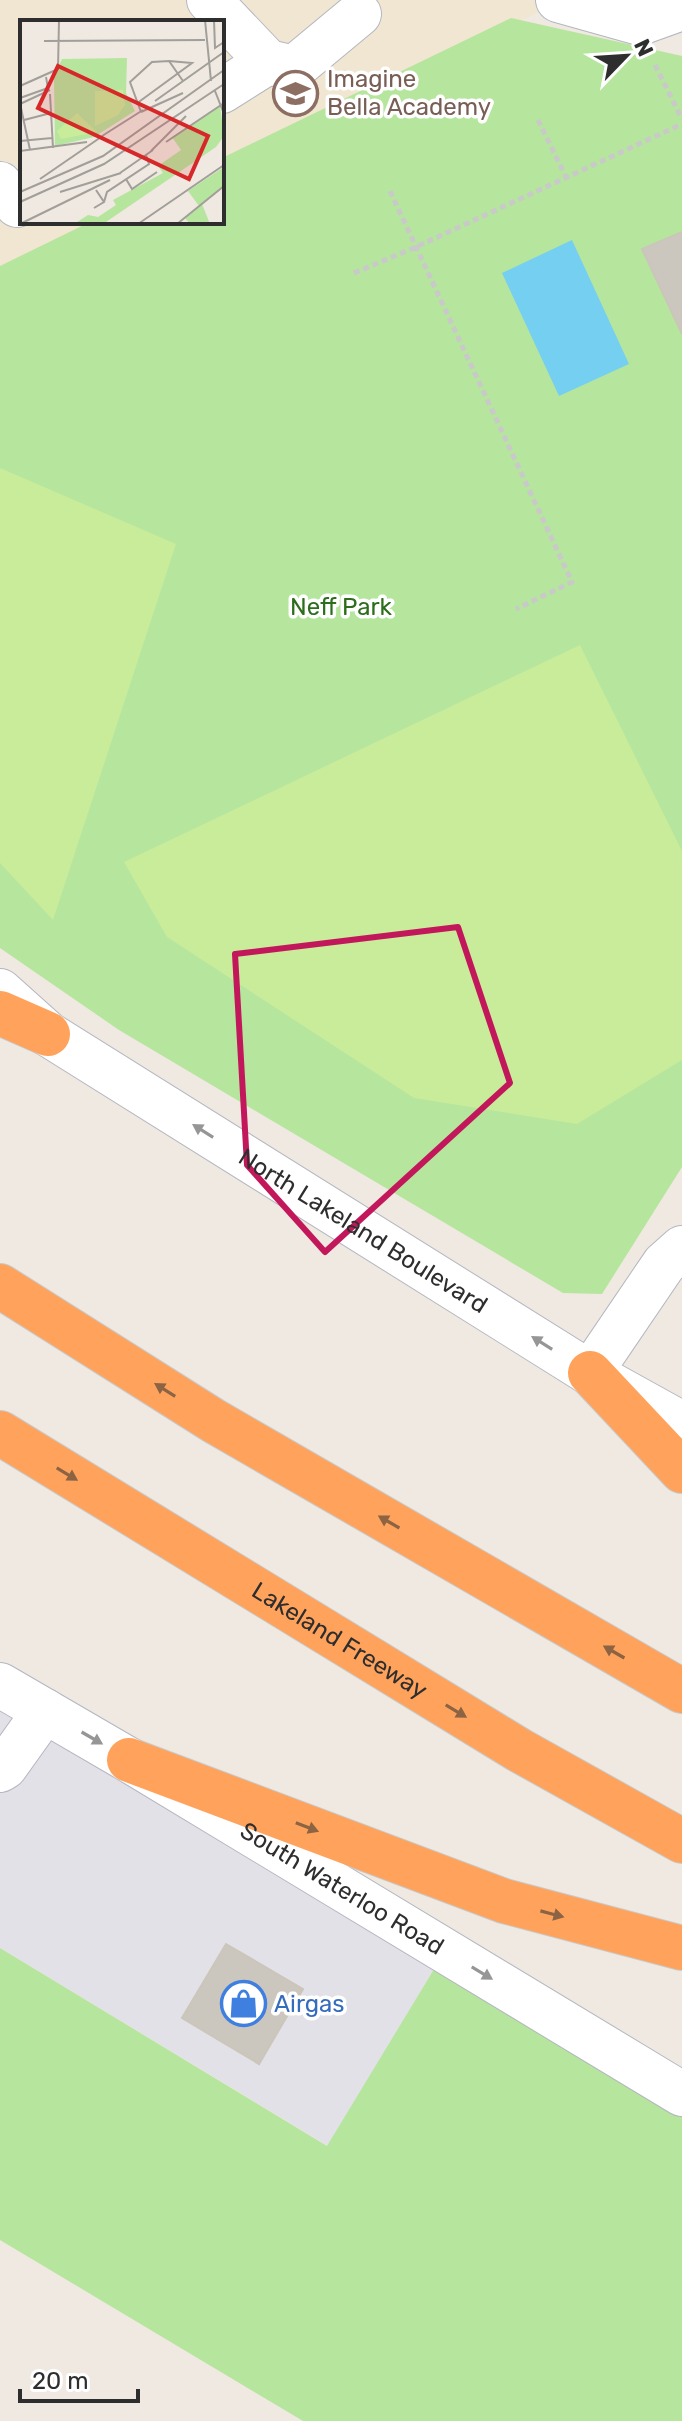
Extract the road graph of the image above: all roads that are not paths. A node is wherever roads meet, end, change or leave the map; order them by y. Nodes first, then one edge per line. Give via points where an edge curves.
1 (209, 0) edge
2 (559, 1) edge
3 (351, 5) edge
4 (682, 8) edge
5 (268, 62) junction
6 (224, 90) edge
7 (0, 991) edge
8 (0, 1013) edge
9 (48, 1034) junction
10 (676, 1262) edge
11 (0, 1286) edge
12 (590, 1373) junction
13 (682, 1424) edge
14 (0, 1433) edge
15 (682, 1471) edge
16 (0, 1685) edge
17 (682, 1691) edge
18 (45, 1711) junction
19 (129, 1760) junction
20 (0, 1770) edge
21 (682, 1841) edge
22 (682, 1948) edge
23 (682, 2094) edge

1 - 5 street
2 - 4 street via 640,23
3 - 5 street via 294,68
5 - 6 street
7 - 9 street, North Lakeland Boulevard
8 - 9 highway
12 -> 9 street, North Lakeland Boulevard
10 - 12 street
17 -> 11 highway via 214,1421
12 - 13 street, North Lakeland Boulevard
12 - 15 highway
14 -> 21 highway, Lakeland Freeway via 519,1750
16 - 18 street, South Waterloo Road
18 -> 19 street, South Waterloo Road
18 - 20 street
19 -> 22 highway via 504,1901
19 -> 23 street, South Waterloo Road

